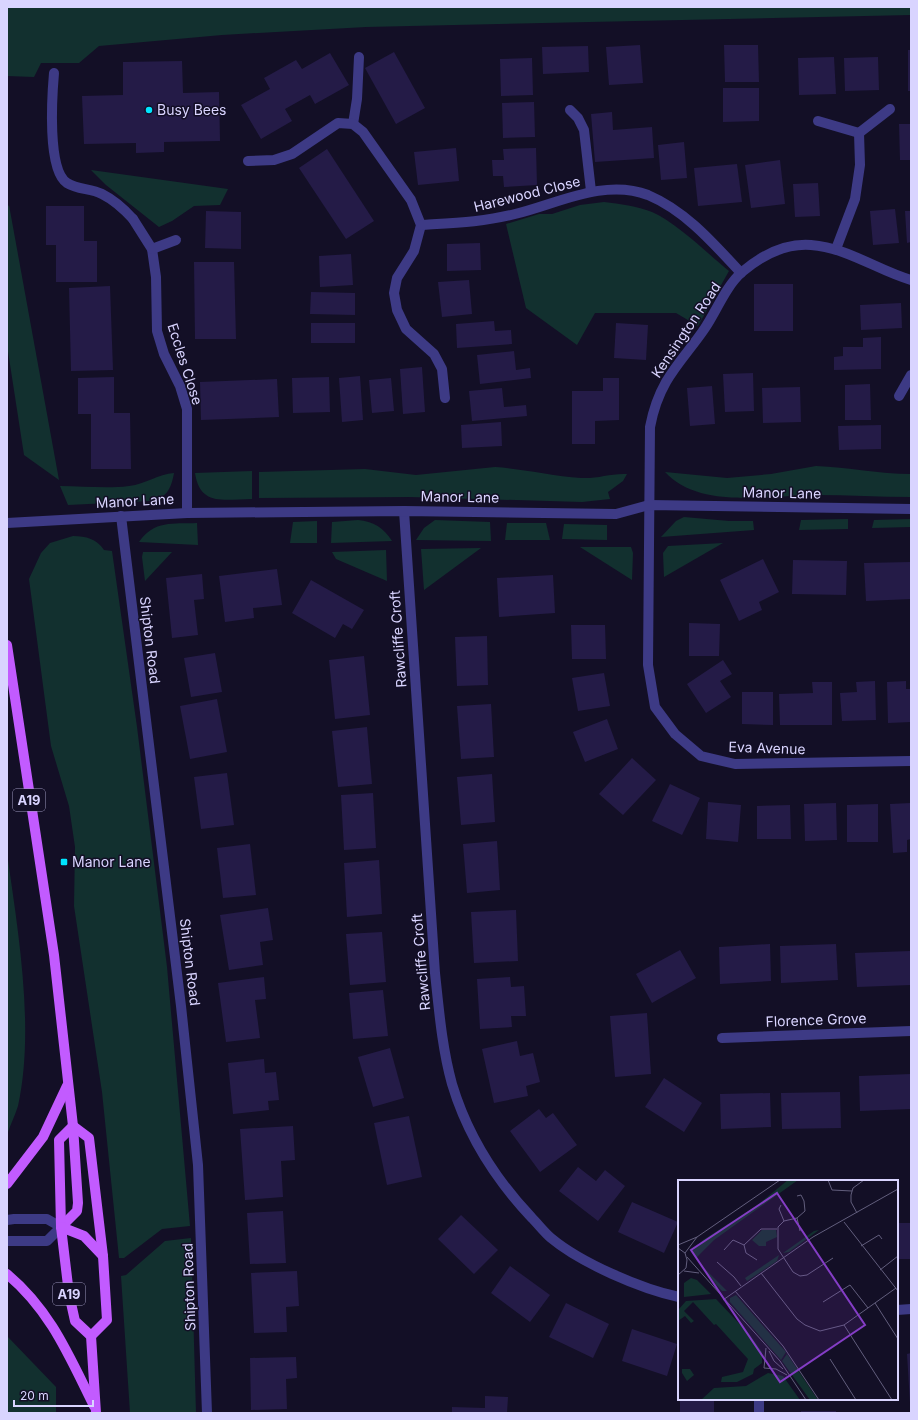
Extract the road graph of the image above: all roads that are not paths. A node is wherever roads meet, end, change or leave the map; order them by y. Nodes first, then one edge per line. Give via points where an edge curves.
1 (359, 57) dead end
2 (54, 73) dead end
3 (890, 109) dead end
4 (570, 110) dead end
5 (818, 121) dead end
6 (353, 124) junction
7 (859, 133) junction
8 (248, 161) dead end
9 (591, 191) junction
10 (421, 225) junction
11 (176, 240) dead end
12 (152, 249) junction
13 (836, 249) junction
14 (741, 273) junction
15 (911, 280) edge
16 (911, 375) edge
17 (899, 396) dead end
18 (445, 398) dead end
19 (649, 505) junction
20 (911, 509) edge
21 (404, 510) junction
22 (187, 513) junction
23 (121, 516) junction
24 (7, 523) edge
25 (7, 645) edge
26 (911, 761) edge
27 (911, 1031) edge
28 (722, 1038) dead end
29 (67, 1085) junction
30 (73, 1126) junction
31 (7, 1184) edge
32 (7, 1220) edge
33 (61, 1227) junction
34 (7, 1241) edge
35 (103, 1256) junction
36 (7, 1274) edge
37 (678, 1297) edge
38 (911, 1309) edge
39 (898, 1310) edge
40 (91, 1336) junction
41 (759, 1400) edge
42 (96, 1411) edge
43 (207, 1413) edge
44 (759, 1413) edge

1 - 6 street
2 - 12 street, Eccles Close via 50,108 56,169 66,182 80,189 101,193 121,206 133,219
3 - 7 street
4 - 9 street, Harewood Close via 584,130
5 - 7 street
6 - 8 street via 338,123 292,154 274,160
6 - 10 street via 364,132 411,200
7 - 13 street via 860,165 855,199
9 - 10 street, Harewood Close via 515,214 472,222
9 - 14 street, Harewood Close via 622,189 648,195 674,210 703,233
10 - 18 street via 414,251 397,278 394,293 397,310 406,329 434,354 442,369
11 - 12 street
12 - 22 street, Eccles Close via 156,277 157,331 187,409
13 - 14 street, Kensington Road via 811,245 787,247 762,257
13 - 15 street, Kensington Road
14 - 19 street, Kensington Road via 666,381 655,405 650,427
16 - 17 street
19 - 20 street, Manor Lane
19 - 21 street, Manor Lane via 616,514
19 - 26 street, Eva Avenue via 648,666 655,706 675,734 701,756 735,764
21 - 22 street, Manor Lane
21 - 37 street, Rawcliffe Croft via 435,973 441,1031 452,1084 466,1122 486,1159 512,1196 551,1238 586,1260 627,1280
22 - 23 street, Manor Lane
23 - 24 street, Manor Lane
23 - 43 street, Shipton Road via 198,1165
25 - 29 main road, A19 via 54,955
27 - 28 street, Florence Grove
29 - 30 main road, A19
29 - 31 main road via 43,1137
30 - 33 main road, A19 via 59,1140
30 - 33 main road via 78,1203 76,1211
30 - 35 main road, A19 via 88,1138
32 - 33 street via 47,1219
33 - 34 street via 47,1240
33 - 35 main road via 84,1236
33 - 40 main road, A19 via 75,1321
35 - 40 main road, A19 via 107,1320
36 - 42 main road via 36,1302 55,1328
38 - 39 street
40 - 42 main road
41 - 44 street

